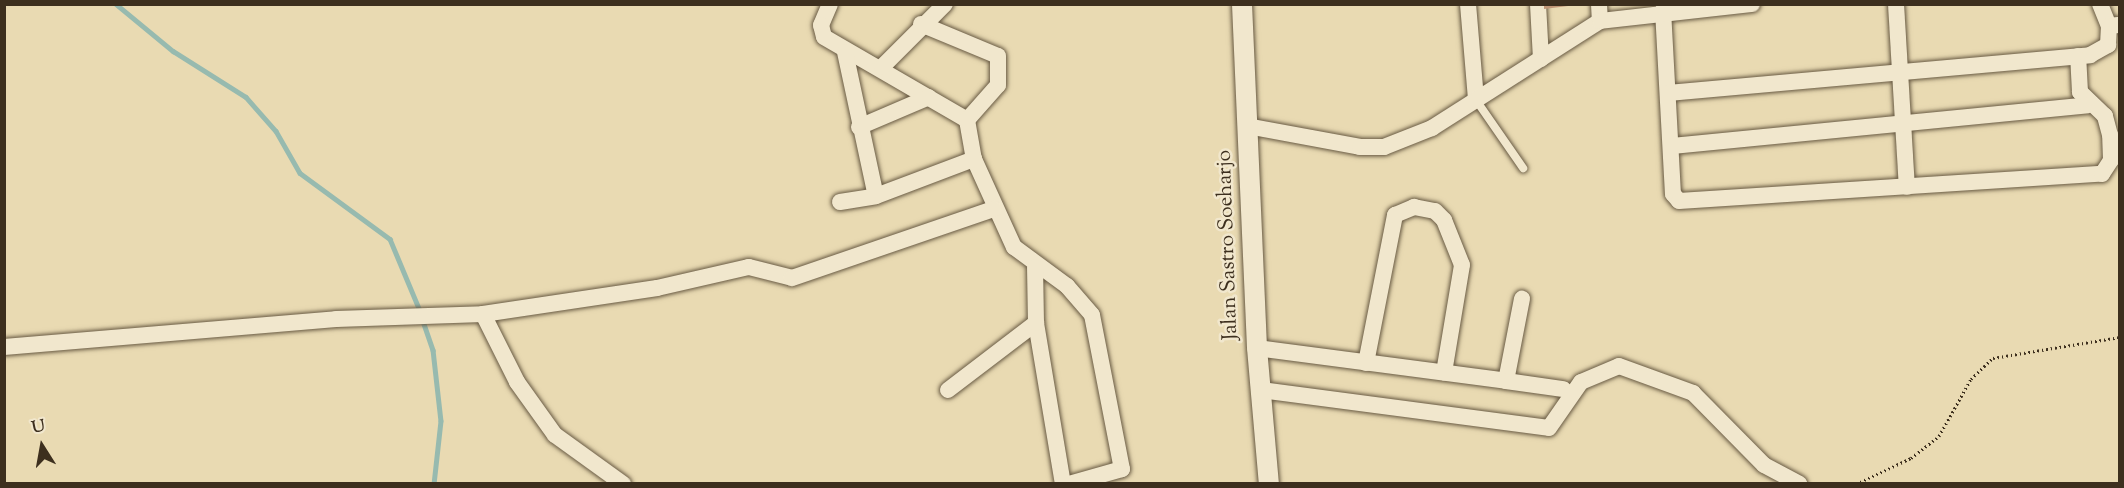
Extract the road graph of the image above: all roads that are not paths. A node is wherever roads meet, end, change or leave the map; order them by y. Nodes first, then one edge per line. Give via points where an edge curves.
1 (830, 4) edge
2 (945, 4) edge
3 (1242, 4) edge
4 (1468, 4) edge
5 (1538, 4) edge
6 (1752, 4) edge
7 (1896, 4) edge
8 (2100, 4) edge
9 (1663, 10) junction
10 (1599, 13) edge
11 (921, 24) junction
12 (2114, 26) edge
13 (845, 52) junction
14 (2078, 56) junction
15 (1541, 59) junction
16 (882, 67) junction
17 (1899, 72) junction
18 (1668, 93) junction
19 (929, 97) junction
20 (1476, 100) junction
21 (2088, 105) junction
22 (967, 120) junction
23 (1904, 124) junction
24 (1247, 126) junction
25 (859, 127) junction
26 (1672, 146) junction
27 (974, 159) junction
28 (1523, 168) dead end
29 (1907, 187) junction
30 (876, 196) junction
31 (840, 202) dead end
32 (994, 209) junction
33 (1035, 267) junction
34 (1522, 299) dead end
35 (483, 314) junction
36 (1036, 323) junction
37 (4, 347) edge
38 (1257, 348) junction
39 (1366, 363) junction
40 (1443, 373) junction
41 (1506, 381) junction
42 (1563, 389) dead end
43 (948, 390) dead end
44 (1261, 390) junction
45 (623, 483) edge
46 (1063, 483) edge
47 (1069, 483) edge
48 (1269, 483) edge
49 (1799, 483) edge

1 - 13 street via 821,25 824,37
2 - 11 street
3 - 24 street, Jalan Sastro Soeharjo
4 - 20 street
5 - 15 street
6 - 9 street
7 - 17 street
8 - 12 street
9 - 10 street
9 - 18 street
10 - 15 street
11 - 16 street
11 - 22 street via 998,56 998,85
12 - 14 street via 2103,51
13 - 16 street
13 - 25 street
14 - 17 street
14 - 21 street via 2080,92
15 - 20 street
16 - 19 street
17 - 18 street
17 - 23 street
18 - 26 street
19 - 22 street
19 - 25 street
20 - 24 street via 1432,128 1384,147
20 - 28 lane
21 - 23 street
21 - 29 street via 2105,116 2110,135 2111,160 2102,174
22 - 27 street
23 - 26 street
23 - 29 street
24 - 38 street, Jalan Sastro Soeharjo
25 - 30 street
26 - 29 street via 1673,194 1679,201
27 - 30 street
27 - 32 street
30 - 31 street
32 - 33 street via 1014,247
32 - 35 street via 792,278 748,267 657,288
33 - 36 street
33 - 47 street via 1068,286 1092,315 1119,440 1122,469
34 - 41 street
35 - 37 street
35 - 45 street via 517,382 555,435
36 - 43 street
36 - 46 street
38 - 39 street
38 - 44 street, Jalan Sastro Soeharjo
39 - 40 street
39 - 40 street via 1395,215 1414,207 1435,211 1444,220 1462,265
40 - 41 street
41 - 42 street
44 - 48 street, Jalan Sastro Soeharjo
44 - 49 street via 1549,428 1581,382 1619,366 1693,393 1764,465

